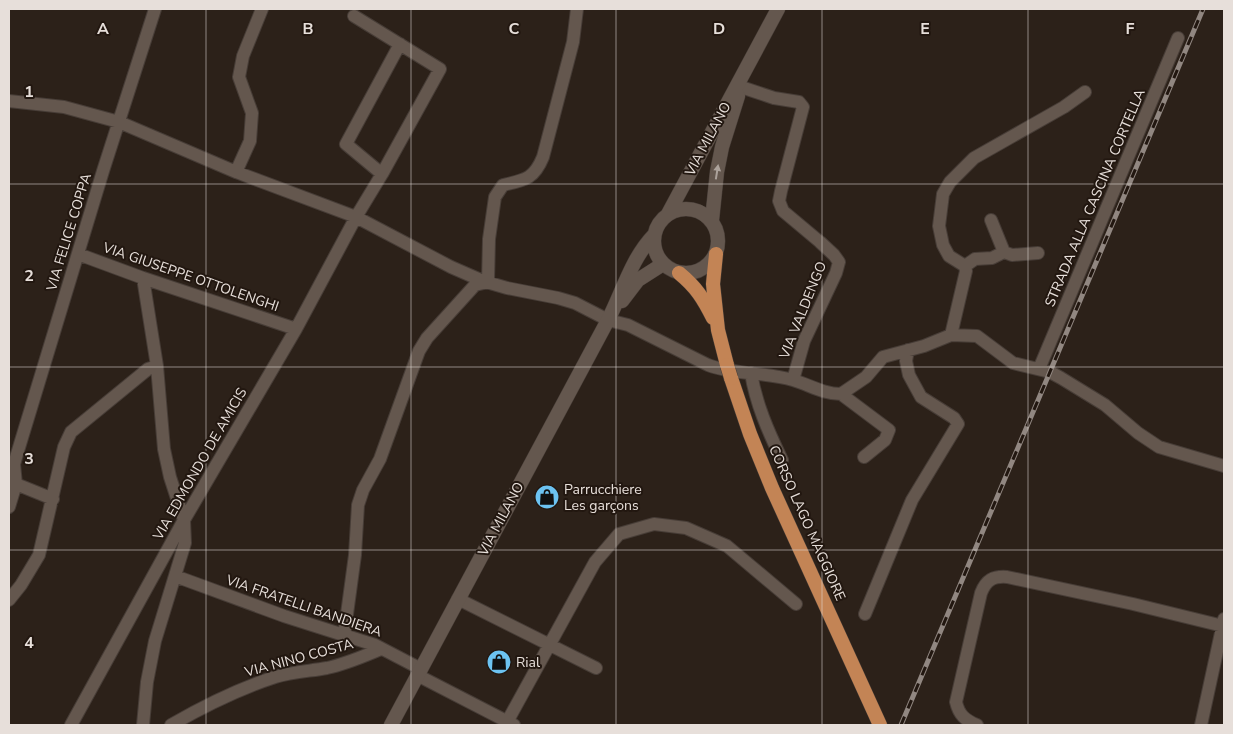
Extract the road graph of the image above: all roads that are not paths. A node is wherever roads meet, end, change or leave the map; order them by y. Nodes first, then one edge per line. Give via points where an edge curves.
1 (155, 9) edge
2 (262, 9) edge
3 (576, 9) edge
4 (778, 9) edge
5 (354, 16) dead end
6 (1178, 38) dead end
7 (400, 44) junction
8 (748, 65) junction
9 (741, 87) junction
10 (1085, 92) dead end
11 (9, 101) edge
12 (119, 122) junction
13 (236, 172) junction
14 (382, 174) junction
15 (668, 214) junction
16 (356, 217) junction
17 (712, 220) junction
18 (991, 220) dead end
19 (654, 235) junction
20 (1004, 252) junction
21 (1038, 253) dead end
22 (78, 254) junction
23 (716, 254) junction
24 (663, 264) junction
25 (965, 266) junction
26 (679, 273) junction
27 (143, 278) junction
28 (488, 282) junction
29 (610, 317) junction
30 (296, 329) junction
31 (718, 330) junction
32 (951, 335) junction
33 (908, 350) junction
34 (157, 366) junction
35 (1039, 369) junction
36 (751, 373) junction
37 (793, 380) junction
38 (841, 394) junction
39 (864, 457) dead end
40 (782, 460) dead end
41 (11, 463) edge
42 (1224, 466) edge
43 (16, 484) junction
44 (53, 499) junction
45 (9, 507) edge
46 (184, 520) junction
47 (176, 576) junction
48 (458, 599) junction
49 (9, 600) edge
50 (796, 604) dead end
51 (865, 614) dead end
52 (1224, 622) edge
53 (344, 636) junction
54 (549, 644) junction
55 (381, 649) junction
56 (596, 668) dead end
57 (419, 672) junction
58 (510, 724) edge
59 (71, 725) edge
60 (143, 725) edge
61 (171, 725) edge
62 (391, 725) edge
63 (880, 725) edge
64 (977, 725) edge
65 (1200, 725) edge

1 - 12 street, VIA FELICE COPPA
2 - 13 street via 243,56 239,77 252,113 250,141
3 - 28 street via 573,42 539,168 532,177 503,185 495,197 489,239
4 - 8 main road, VIA MILANO
5 - 7 street
6 - 35 street, STRADA ALLA CASCINA CORTELLA
7 - 14 street via 346,144
7 - 14 street, VIA EDMONDO DE AMICIS via 440,70
8 - 9 main road, VIA MILANO
8 - 15 main road, VIA MILANO
17 -> 9 main road, VIA MILANO via 722,147
9 - 37 street, VIA VALDENGO via 774,98 800,102 803,107 781,191 782,211 834,254 839,262 804,341
10 - 25 street via 974,158 950,182 943,194 939,226 949,256
11 - 12 street via 64,107
12 - 13 street
12 - 22 street, VIA FELICE COPPA
13 - 16 street
14 - 16 street, VIA EDMONDO DE AMICIS
15 - 17 main road via 686,208 705,214
15 - 19 main road via 661,219
16 - 28 street via 450,267
16 - 30 street, VIA EDMONDO DE AMICIS
17 - 23 main road via 718,237
18 - 20 street
19 - 24 main road via 655,251
19 - 29 main road, VIA MILANO via 643,247
20 - 21 street
20 - 25 street
22 - 27 street, VIA GIUSEPPE OTTOLENGHI
22 - 41 street, VIA FELICE COPPA
23 - 26 main road via 701,270
23 - 31 highway, CORSO LAGO MAGGIORE via 713,284
24 - 26 main road
24 - 29 main road, VIA MILANO via 638,280
25 - 32 street
26 - 31 highway, CORSO LAGO MAGGIORE via 696,287
27 - 30 street, VIA GIUSEPPE OTTOLENGHI
27 - 34 street
28 - 29 street via 574,303
28 - 53 street via 475,284 427,338 380,458 363,490 358,505
29 - 36 street via 708,365
29 - 48 main road, VIA MILANO
30 - 46 street, VIA EDMONDO DE AMICIS
31 - 63 highway, CORSO LAGO MAGGIORE via 750,434 772,488
32 - 33 street
32 - 35 street via 976,336 1013,363
33 - 38 street via 883,357 866,376
33 - 51 street via 909,375 921,397 958,424 912,500
34 - 44 street via 148,369 71,432 64,447
34 - 46 street via 164,449
35 - 42 street via 1061,378 1105,406 1159,447
36 - 37 street
36 - 40 street via 762,417
37 - 38 street via 824,392
38 - 39 street via 889,430 885,440
41 - 43 street, VIA FELICE COPPA
43 - 44 street
43 - 45 street, VIA FELICE COPPA
44 - 49 street via 39,555
46 - 47 street via 185,543
46 - 59 street, VIA EDMONDO DE AMICIS
47 - 53 street, VIA FRATELLI BANDIERA
47 - 60 street via 155,641
48 - 54 street
48 - 57 main road, VIA MILANO
50 - 54 street via 727,546 686,528 654,524 620,534 595,562
52 - 64 street via 997,576 989,580 981,594 956,702 963,718
52 - 65 street
53 - 55 street, VIA FRATELLI BANDIERA
54 - 56 street
54 - 58 street
55 - 57 street, VIA FRATELLI BANDIERA
55 - 61 street, VIA NINO COSTA via 359,659 275,677 214,700
57 - 58 street, VIA FRATELLI BANDIERA
57 - 62 main road, VIA MILANO

